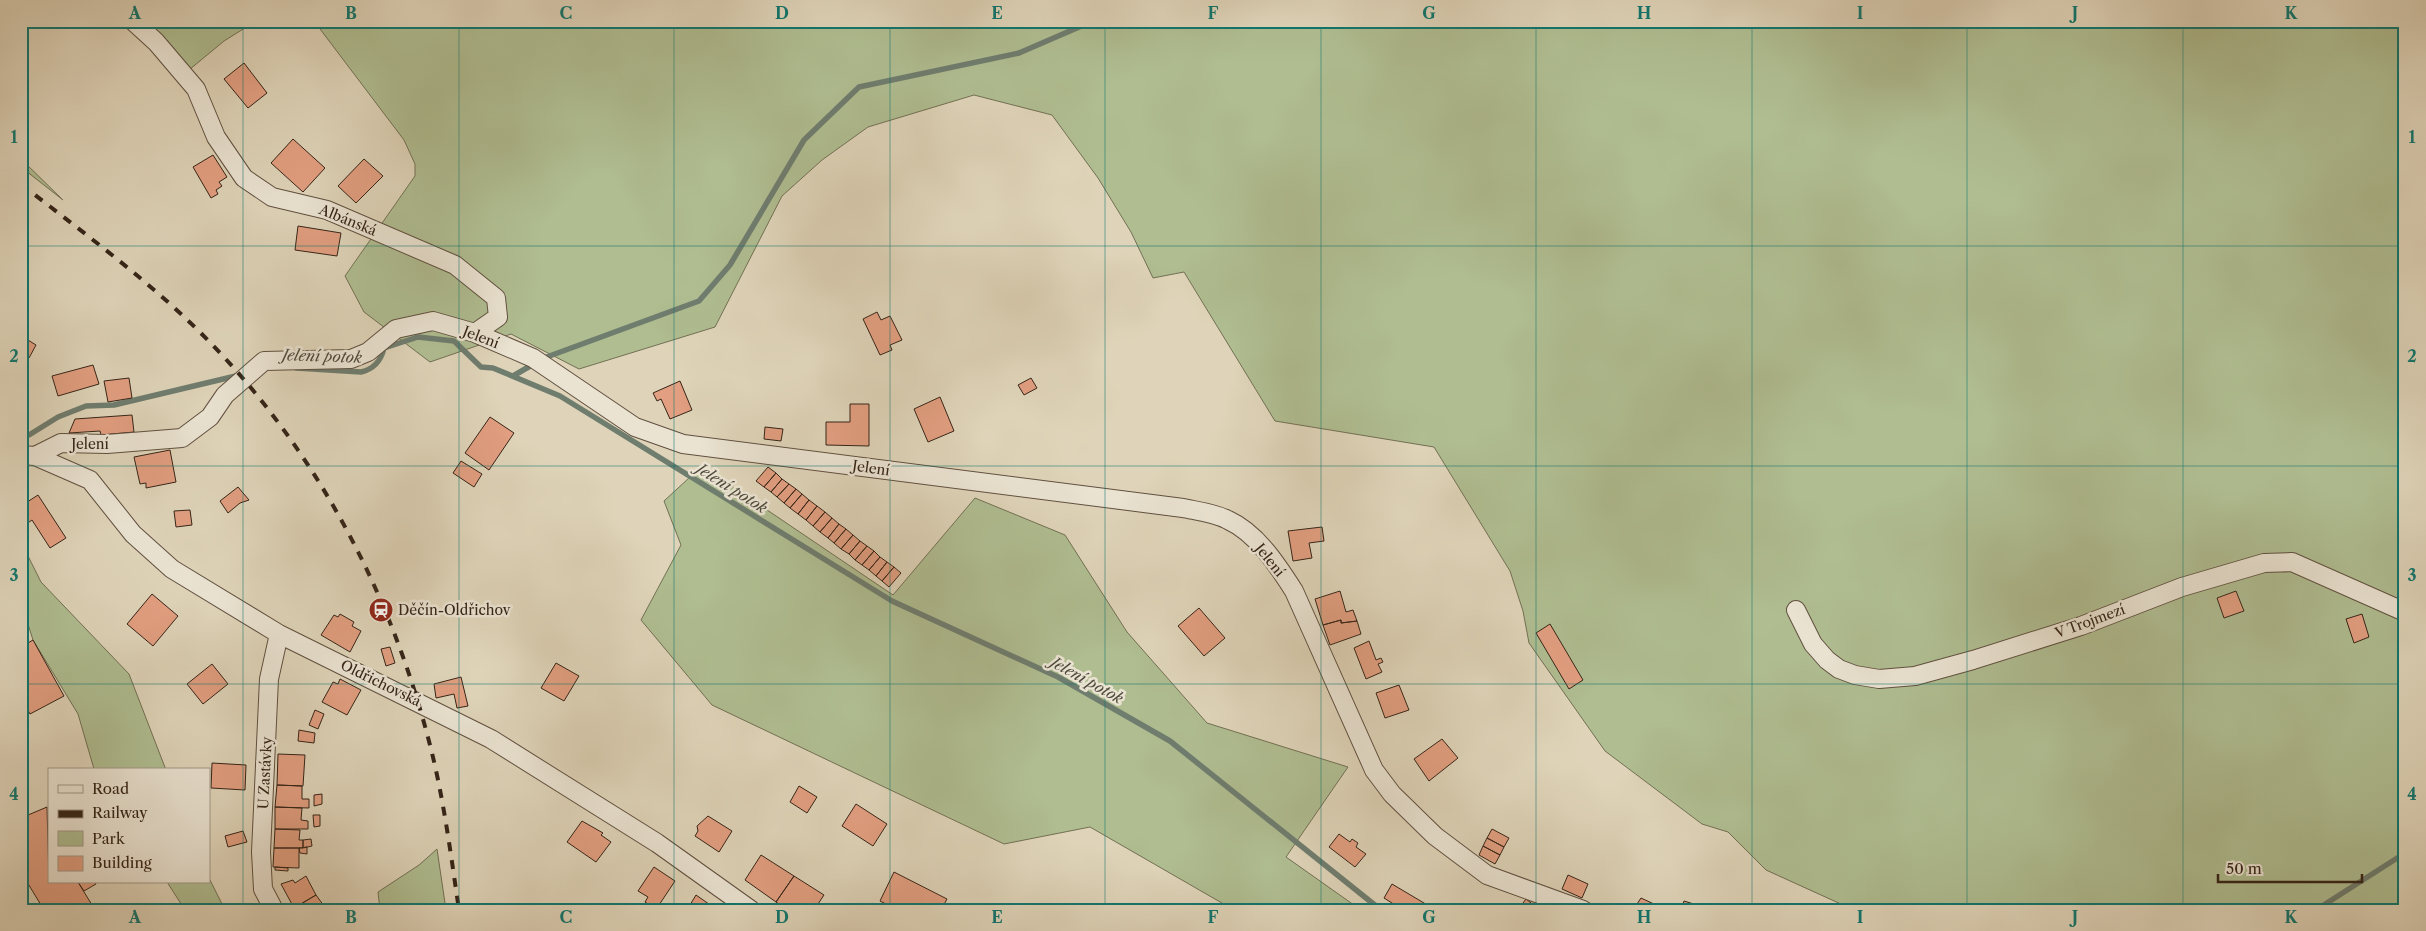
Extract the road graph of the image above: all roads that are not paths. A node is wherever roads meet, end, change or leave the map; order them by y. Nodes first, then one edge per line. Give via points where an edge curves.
1 (132, 21) edge
2 (476, 333) junction
3 (28, 455) edge
4 (1796, 610) dead end
5 (2405, 612) edge
6 (279, 634) junction
7 (274, 910) edge
8 (751, 910) edge
9 (1583, 910) edge

1 - 2 street, Albánská via 156,42 196,89 216,137 244,178 272,197 327,210 455,265 496,298 498,317
2 - 3 street, Jelení via 433,321 396,329 368,352 351,359 264,361 225,395 210,417 182,438 107,444 61,443
2 - 9 street, Jelení via 533,358 635,426 682,444 1183,508 1228,520 1248,534 1279,568 1294,591 1374,770 1392,794 1435,836 1488,875
3 - 6 street, Oldřichovská via 90,480 133,534 172,569
4 - 5 street, V Trojmezí via 1813,644 1827,660 1855,675 1879,679 1915,676 1973,660 2264,563 2292,562
6 - 7 street, U Zastávky via 270,680 261,852 262,889
6 - 8 street, Oldřichovská via 491,739 657,842

